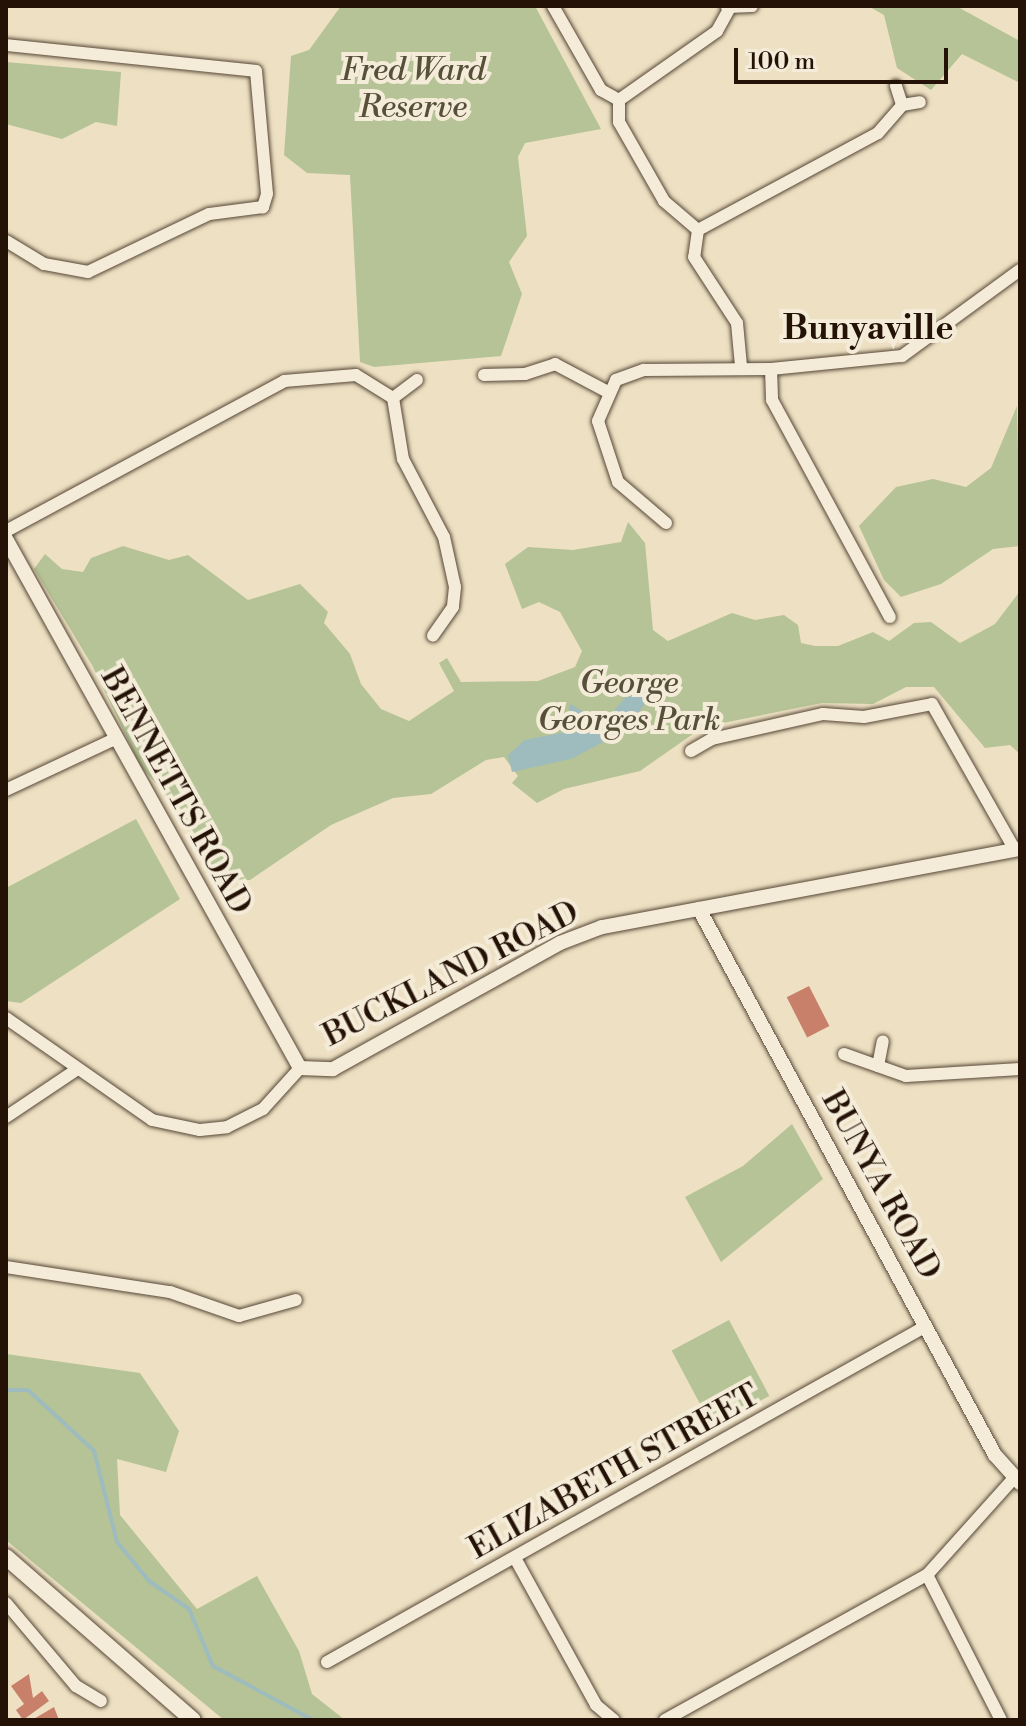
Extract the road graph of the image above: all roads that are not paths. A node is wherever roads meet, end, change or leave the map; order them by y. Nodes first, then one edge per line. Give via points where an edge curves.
1 (553, 6) edge
2 (752, 6) edge
3 (727, 9) edge
4 (6, 45) edge
5 (896, 86) dead end
6 (619, 100) junction
7 (920, 102) dead end
8 (902, 105) junction
9 (698, 230) junction
10 (6, 241) edge
11 (1020, 270) edge
12 (741, 366) junction
13 (771, 369) junction
14 (484, 375) dead end
15 (417, 380) dead end
16 (606, 391) junction
17 (393, 398) junction
18 (666, 523) dead end
19 (6, 531) edge
20 (6, 539) edge
21 (890, 617) dead end
22 (433, 636) dead end
23 (115, 739) junction
24 (691, 751) dead end
25 (6, 790) edge
26 (1018, 849) edge
27 (699, 909) junction
28 (6, 1018) edge
29 (883, 1041) dead end
30 (844, 1054) dead end
31 (878, 1066) junction
32 (300, 1068) junction
33 (1020, 1069) edge
34 (76, 1070) junction
35 (6, 1117) edge
36 (6, 1267) edge
37 (296, 1300) dead end
38 (926, 1326) junction
39 (1017, 1481) edge
40 (6, 1557) edge
41 (515, 1558) junction
42 (927, 1575) junction
43 (6, 1603) edge
44 (327, 1662) dead end
45 (101, 1701) dead end
46 (193, 1720) edge
47 (614, 1720) edge
48 (665, 1720) edge
49 (1001, 1720) edge

1 - 6 street via 601,90
2 - 3 street
3 - 6 street via 717,31
4 - 10 street via 256,71 263,207 209,214 88,272 44,264
5 - 8 street
6 - 9 street via 619,122 664,201
7 - 8 street
8 - 9 street via 878,133
9 - 12 street via 694,257 737,323
11 - 13 street via 902,356
12 - 13 street
12 - 16 street via 633,371
13 - 21 street via 772,400
14 - 16 street via 555,364
15 - 17 street
16 - 18 street via 598,421 618,482
17 - 19 street via 356,375 284,381
17 - 22 street via 403,459 444,537 455,587 453,607
20 - 23 street, BENNETTS ROAD
23 - 25 street
23 - 32 street, BENNETTS ROAD
24 - 26 street via 712,739 823,714 864,717 932,704
26 - 27 street, BUCKLAND ROAD
27 - 32 street, BUCKLAND ROAD via 560,943 333,1069
27 - 38 street, BUNYA ROAD
28 - 34 street, BUCKLAND ROAD
29 - 31 street
30 - 31 street
31 - 33 street via 906,1076
32 - 34 street, BUCKLAND ROAD via 263,1109 227,1127 200,1130 152,1120
34 - 35 street
36 - 37 street via 170,1292 239,1316
38 - 39 street, BUNYA ROAD
38 - 41 street, ELIZABETH STREET
39 - 42 street
40 - 46 main road
41 - 44 street, ELIZABETH STREET
41 - 47 street via 596,1705
42 - 48 street
42 - 49 street
43 - 45 street via 76,1686

